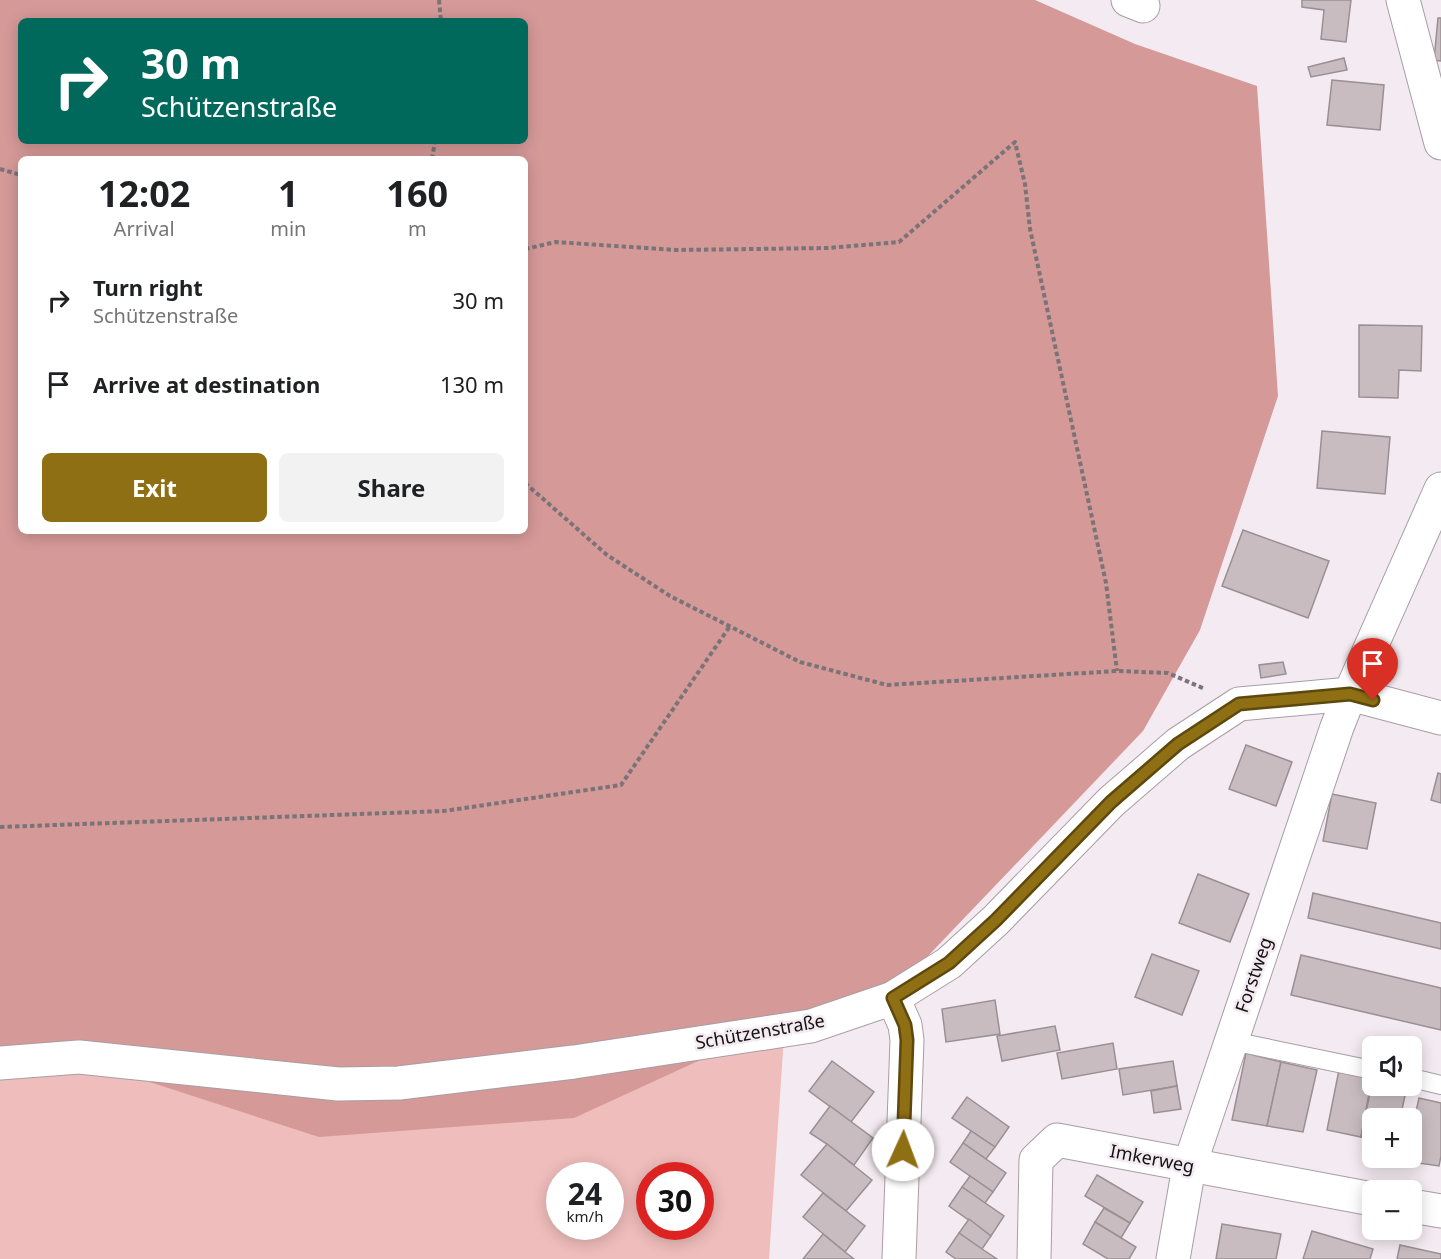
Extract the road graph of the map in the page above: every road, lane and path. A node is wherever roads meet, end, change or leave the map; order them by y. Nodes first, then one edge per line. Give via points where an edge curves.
1 (439, 0) edge
2 (1403, 0) edge
3 (441, 18) edge
4 (1441, 144) edge
5 (0, 169) edge
6 (18, 174) edge
7 (528, 248) edge
8 (528, 486) edge
9 (1441, 489) edge
10 (730, 626) junction
11 (1117, 671) junction
12 (1350, 694) junction
13 (1239, 704) junction
14 (1441, 718) edge
15 (0, 827) edge
16 (893, 998) junction
17 (1232, 1041) junction
18 (0, 1063) edge
19 (1362, 1068) edge
20 (1422, 1080) edge
21 (1441, 1084) edge
22 (1189, 1167) junction
23 (1362, 1197) edge
24 (1422, 1208) edge
25 (1441, 1212) edge
26 (899, 1259) edge
27 (1034, 1259) edge
28 (1173, 1259) edge

1 - 3 path
2 - 4 street
5 - 6 path
7 - 11 path via 556,242 676,250 828,248 899,242 1015,142 1030,230 1106,583
8 - 10 path via 607,555 670,596
9 - 12 street, Forstweg
10 - 11 path via 800,662 887,685
10 - 15 path via 621,785 444,811
11 - 13 path via 1168,673
12 - 13 street, Schützenstraße
12 - 14 street, Schützenstraße
12 - 17 street, Forstweg
13 - 16 street, Schützenstraße via 1178,744 1111,802 949,963
16 - 18 street, Schützenstraße via 811,1026 574,1062 399,1083 338,1084 79,1057
16 - 26 street via 907,1040
17 - 19 lane
17 - 22 street, Forstweg
20 - 21 lane
22 - 23 street, Imkerweg
22 - 27 street, Imkerweg via 1057,1140 1036,1160
22 - 28 street, Forstweg
24 - 25 street

